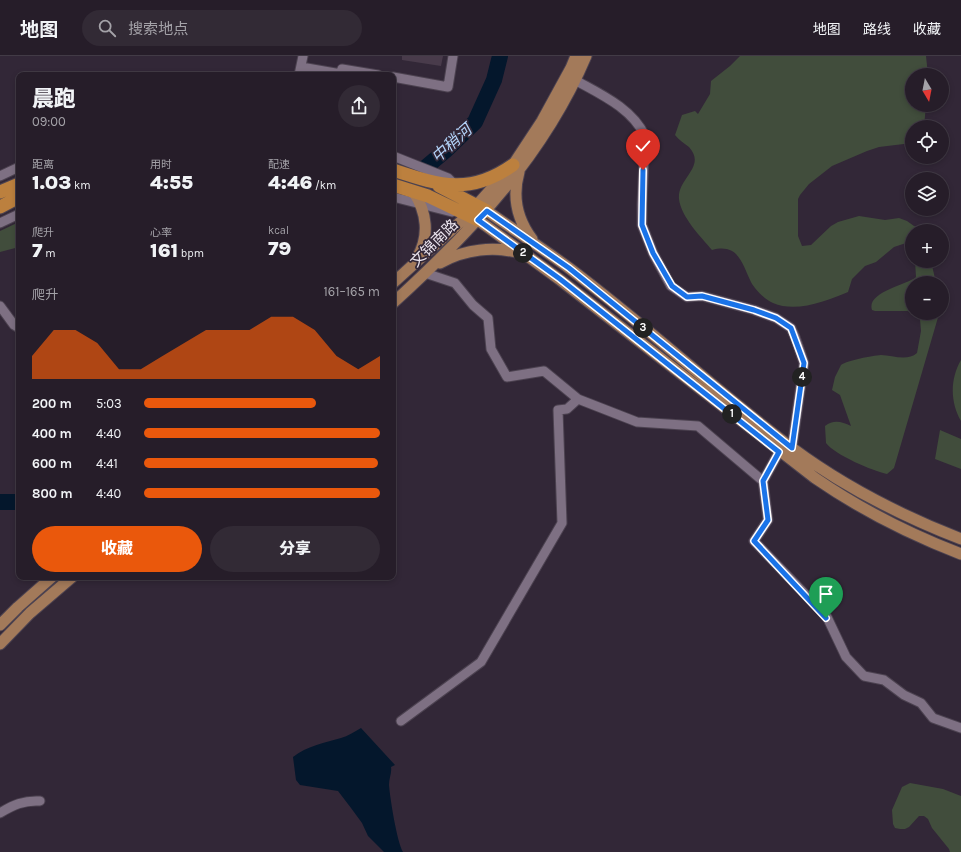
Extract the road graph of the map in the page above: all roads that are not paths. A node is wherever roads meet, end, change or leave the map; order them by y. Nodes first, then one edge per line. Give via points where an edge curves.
1 (303, 56) edge
2 (454, 56) edge
3 (576, 56) edge
4 (586, 56) edge
5 (300, 71) edge
6 (314, 72) edge
7 (342, 72) edge
8 (360, 72) edge
9 (396, 78) edge
10 (575, 80) junction
11 (396, 157) edge
12 (16, 168) edge
13 (516, 168) junction
14 (396, 171) edge
15 (0, 176) edge
16 (452, 182) junction
17 (432, 183) junction
18 (16, 185) edge
19 (396, 186) edge
20 (0, 192) edge
21 (396, 198) edge
22 (16, 199) edge
23 (422, 202) junction
24 (0, 207) edge
25 (477, 213) junction
26 (16, 215) edge
27 (0, 223) edge
28 (539, 247) junction
29 (526, 255) junction
30 (406, 272) junction
31 (425, 274) junction
32 (396, 281) edge
33 (396, 300) edge
34 (0, 306) edge
35 (16, 326) edge
36 (578, 399) junction
37 (792, 448) junction
38 (779, 452) junction
39 (763, 481) junction
40 (961, 539) edge
41 (961, 554) edge
42 (49, 580) edge
43 (69, 580) edge
44 (0, 625) edge
45 (0, 644) edge
46 (401, 721) dead end
47 (961, 728) edge
48 (40, 801) dead end
49 (0, 813) edge

1 - 5 street
2 - 9 street via 448,86
3 - 13 main road
4 - 10 main road
5 - 6 street
7 - 8 street via 342,69
10 - 13 main road via 552,124
10 - 37 street via 615,102 641,128 645,136 642,225 653,253 672,286 687,297 702,296 754,310 776,318 791,328 804,363
11 - 16 street
12 - 15 street
13 - 16 highway via 470,184
13 - 25 main road
13 - 28 main road via 518,214 526,232
14 - 17 highway
16 - 17 highway
16 - 25 street
17 - 25 highway
18 - 20 highway
19 - 23 highway via 413,191
21 - 23 street
22 - 24 highway
23 - 25 highway
23 - 30 main road via 426,222 425,239 420,254
25 - 28 main road
25 - 29 main road
25 - 30 main road, 文锦南路
25 - 31 main road, 文锦南路
26 - 27 street
28 - 37 main road via 569,268
29 - 31 main road via 491,249 468,252 445,260
29 - 38 main road
30 - 32 main road, 文锦南路
31 - 33 main road, 文锦南路
31 - 36 street via 455,283 488,318 491,349 507,377 544,371
34 - 35 street
36 - 39 street via 637,422 698,426
36 - 46 street via 567,409 558,410 562,523 481,662
37 - 40 main road via 889,508
38 - 39 street
38 - 41 main road via 844,498 924,540
39 - 47 street via 768,520 754,541 826,618 846,657 864,676 884,680 904,695 921,703 933,718
42 - 44 main road
43 - 45 main road
48 - 49 street via 29,800

